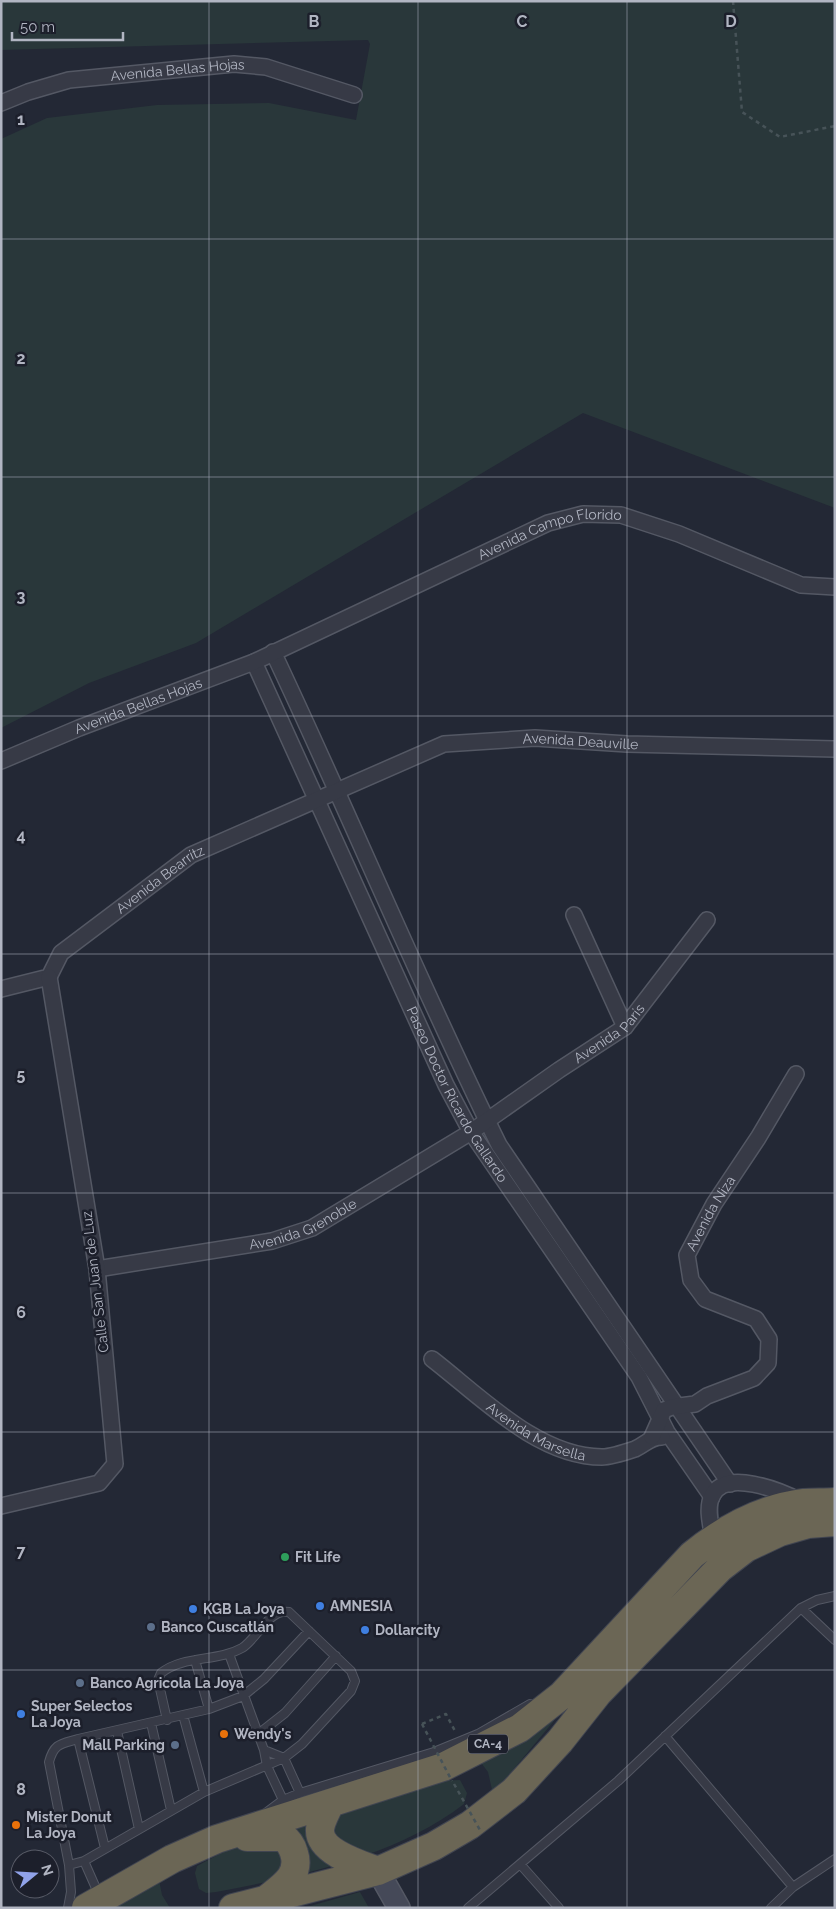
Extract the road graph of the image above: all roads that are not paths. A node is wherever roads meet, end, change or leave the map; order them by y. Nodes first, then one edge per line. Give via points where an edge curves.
1 (354, 95) dead end
2 (1, 103) edge
3 (835, 587) edge
4 (274, 652) junction
5 (254, 662) junction
6 (835, 749) edge
7 (1, 761) edge
8 (338, 790) junction
9 (318, 799) junction
10 (574, 915) dead end
11 (707, 920) dead end
12 (49, 977) junction
13 (1, 989) edge
14 (625, 1027) junction
15 (796, 1074) dead end
16 (487, 1121) junction
17 (471, 1132) junction
18 (97, 1269) junction
19 (432, 1359) dead end
20 (695, 1404) junction
21 (676, 1407) junction
22 (659, 1417) junction
23 (688, 1423) junction
24 (652, 1437) junction
25 (671, 1437) junction
26 (730, 1484) junction
27 (712, 1497) junction
28 (835, 1502) edge
29 (804, 1503) junction
30 (1, 1506) edge
31 (835, 1522) edge
32 (713, 1538) junction
33 (835, 1596) edge
34 (800, 1608) junction
35 (309, 1631) junction
36 (835, 1640) edge
37 (229, 1654) junction
38 (336, 1656) junction
39 (195, 1660) junction
40 (594, 1661) junction
41 (554, 1689) dead end
42 (243, 1696) junction
43 (538, 1700) dead end
44 (208, 1709) junction
45 (183, 1716) junction
46 (167, 1720) junction
47 (151, 1723) junction
48 (117, 1731) junction
49 (257, 1735) junction
50 (665, 1736) junction
51 (78, 1739) junction
52 (264, 1750) junction
53 (284, 1758) junction
54 (268, 1766) junction
55 (204, 1792) junction
56 (300, 1793) junction
57 (284, 1800) junction
58 (330, 1803) junction
59 (171, 1810) junction
60 (139, 1829) junction
61 (229, 1834) junction
62 (105, 1848) junction
63 (835, 1859) edge
64 (84, 1861) junction
65 (69, 1864) junction
66 (520, 1864) junction
67 (378, 1871) junction
68 (794, 1888) junction
69 (268, 1898) junction
70 (94, 1904) edge
71 (68, 1908) edge
72 (233, 1908) edge
73 (399, 1908) edge
74 (468, 1908) edge
75 (559, 1908) edge
76 (771, 1908) edge

1 - 2 street, Avenida Bellas Hojas via 266,67 234,64 69,80
3 - 4 street, Avenida Campo Florido via 801,585 679,534 621,515 583,514 548,523
4 - 5 street, Avenida Bellas Hojas
4 - 8 street, Paseo Doctor Ricardo Gallardo
5 - 7 street, Avenida Bellas Hojas
5 - 9 street, Paseo Doctor Ricardo Gallardo
6 - 8 street, Avenida Deauville via 488,739 444,744
8 - 9 street, Avenida Bearritz
8 - 16 street, Paseo Doctor Ricardo Gallardo
9 - 12 street, Avenida Bearritz via 192,855 61,953
9 - 17 street, Paseo Doctor Ricardo Gallardo via 446,1085
10 - 14 street
11 - 14 street, Avenida París
12 - 13 street
12 - 18 street, Calle San Juan de Luz
14 - 16 street, Avenida París
15 - 20 street, Avenida Niza via 714,1204 687,1255 691,1280 705,1299 756,1319 769,1339 768,1363 754,1378
16 - 17 street, Avenida Grenoble
16 - 21 street, Paseo Doctor Ricardo Gallardo via 499,1145
17 - 18 street, Avenida Grenoble via 312,1228 272,1241
17 - 22 street, Paseo Doctor Ricardo Gallardo via 639,1376
18 - 30 street, Calle San Juan de Luz via 115,1464 99,1483
19 - 24 street, Avenida Marsella via 518,1427 544,1444 568,1454 603,1457 637,1448
20 - 21 street, Avenida Niza
20 - 23 street
21 - 22 street, Avenida Niza via 664,1410
21 - 23 street, Paseo Doctor Ricardo Gallardo
22 - 24 street
22 - 25 street, Paseo Doctor Ricardo Gallardo
23 - 25 street via 680,1435
23 - 26 street, Paseo Doctor Ricardo Gallardo
24 - 25 street
25 - 27 street, Paseo Doctor Ricardo Gallardo
26 - 27 street via 718,1488
26 - 29 street via 750,1483 770,1488
27 - 32 street
28 - 29 highway, CA-4
29 - 32 highway, CA-4 via 758,1515
31 - 67 highway via 808,1524 780,1532 746,1548 720,1568 598,1692 560,1741 514,1791 470,1825 434,1846
32 - 40 highway, CA-4 via 692,1555
33 - 34 lane
34 - 36 lane
34 - 50 lane
35 - 37 lane via 289,1612 276,1613 251,1640
35 - 38 lane
35 - 42 lane via 264,1679
37 - 39 lane
37 - 42 lane
38 - 49 lane via 285,1713
38 - 53 lane via 352,1671 355,1682 351,1691 302,1744
39 - 44 lane
39 - 46 lane via 176,1664 161,1673 158,1680
40 - 41 lane
40 - 58 highway, CA-4 via 552,1705 520,1728 443,1767
42 - 44 lane
42 - 49 lane
43 - 56 lane via 478,1734 434,1752
44 - 45 lane
45 - 46 lane
45 - 55 lane
46 - 47 lane
47 - 48 lane
47 - 59 lane
48 - 51 lane
48 - 60 lane
49 - 52 lane
50 - 66 lane via 618,1781
50 - 68 lane
51 - 62 lane
51 - 65 lane via 52,1750 49,1762
52 - 53 lane
52 - 54 lane
53 - 54 lane
53 - 56 lane
54 - 55 lane
54 - 57 lane
55 - 59 lane
56 - 57 lane
57 - 61 lane
58 - 61 highway, CA-4
58 - 67 highway via 320,1830 328,1847
59 - 60 lane
60 - 62 lane
61 - 69 highway via 275,1836 291,1844 296,1858 295,1871 286,1884
61 - 70 highway, CA-4 via 172,1859
62 - 64 lane
63 - 68 lane
64 - 65 lane
64 - 70 lane
65 - 71 lane
66 - 74 lane
66 - 75 lane
67 - 69 highway
67 - 73 street
68 - 76 lane
69 - 72 highway

